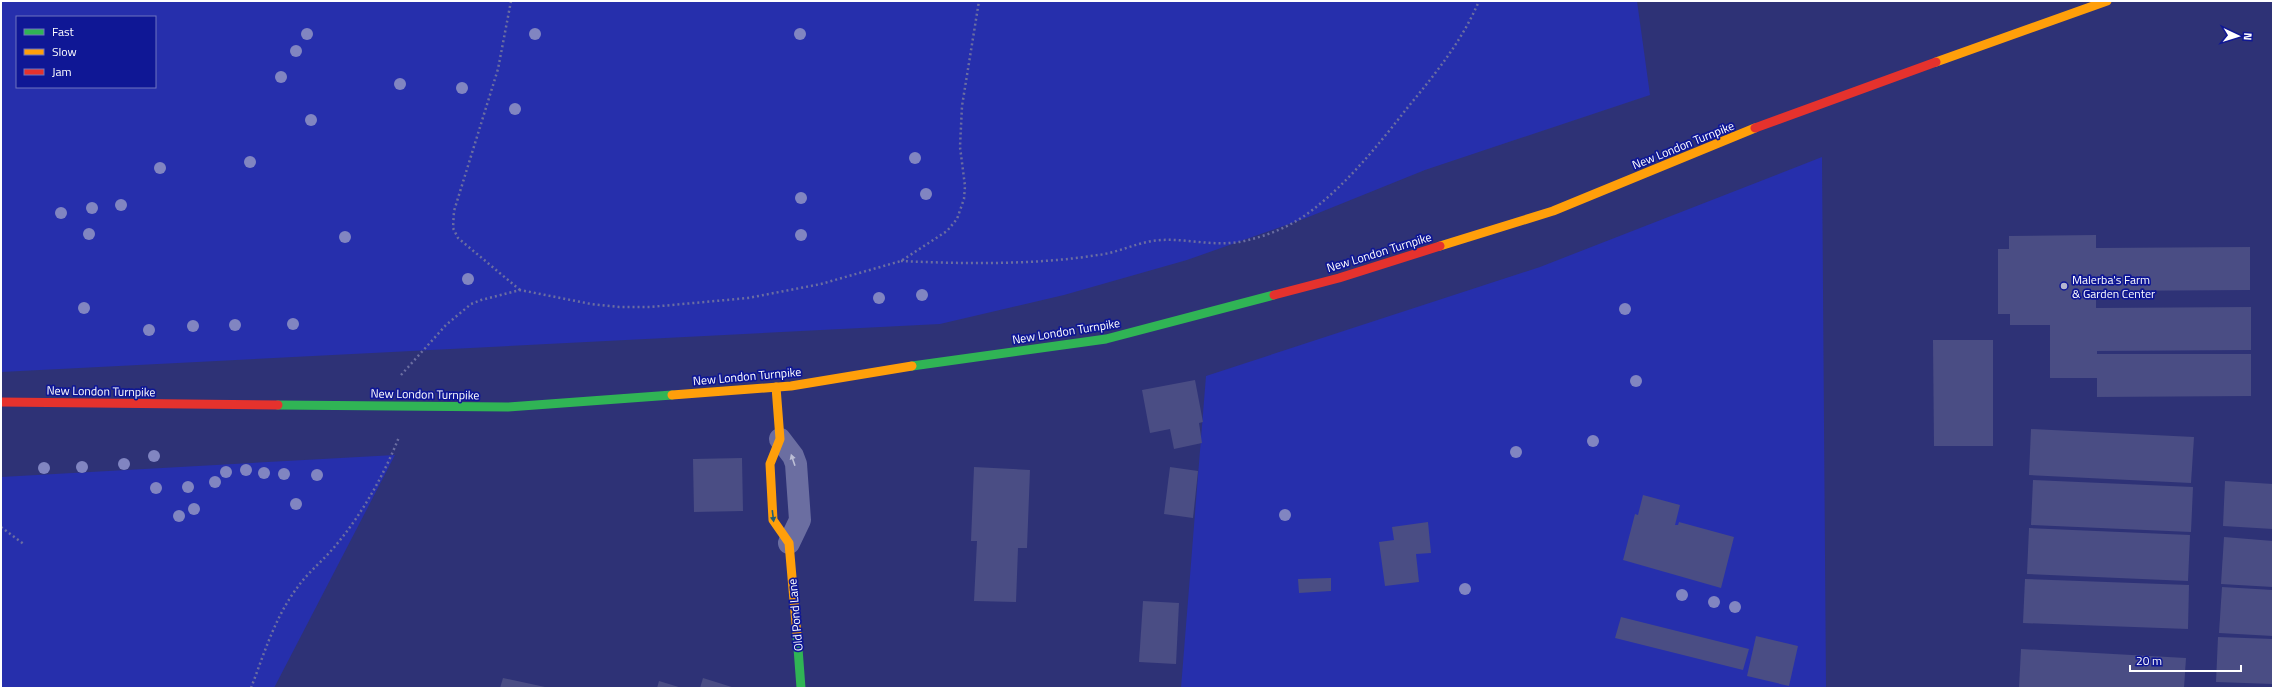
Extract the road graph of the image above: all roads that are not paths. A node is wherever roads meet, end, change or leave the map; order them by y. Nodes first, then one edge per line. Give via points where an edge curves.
1 (2107, 1) edge
2 (776, 387) junction
3 (1, 402) edge
4 (780, 439) joint
5 (789, 543) joint
6 (801, 688) edge

1 - 2 main road, New London Turnpike via 1790,114 1553,211 1338,278 1106,339
2 - 3 main road, New London Turnpike via 508,407
2 - 4 main road, Old Pond Lane
4 - 5 street, Old Pond Lane via 796,464 800,520
5 - 6 main road, Old Pond Lane

